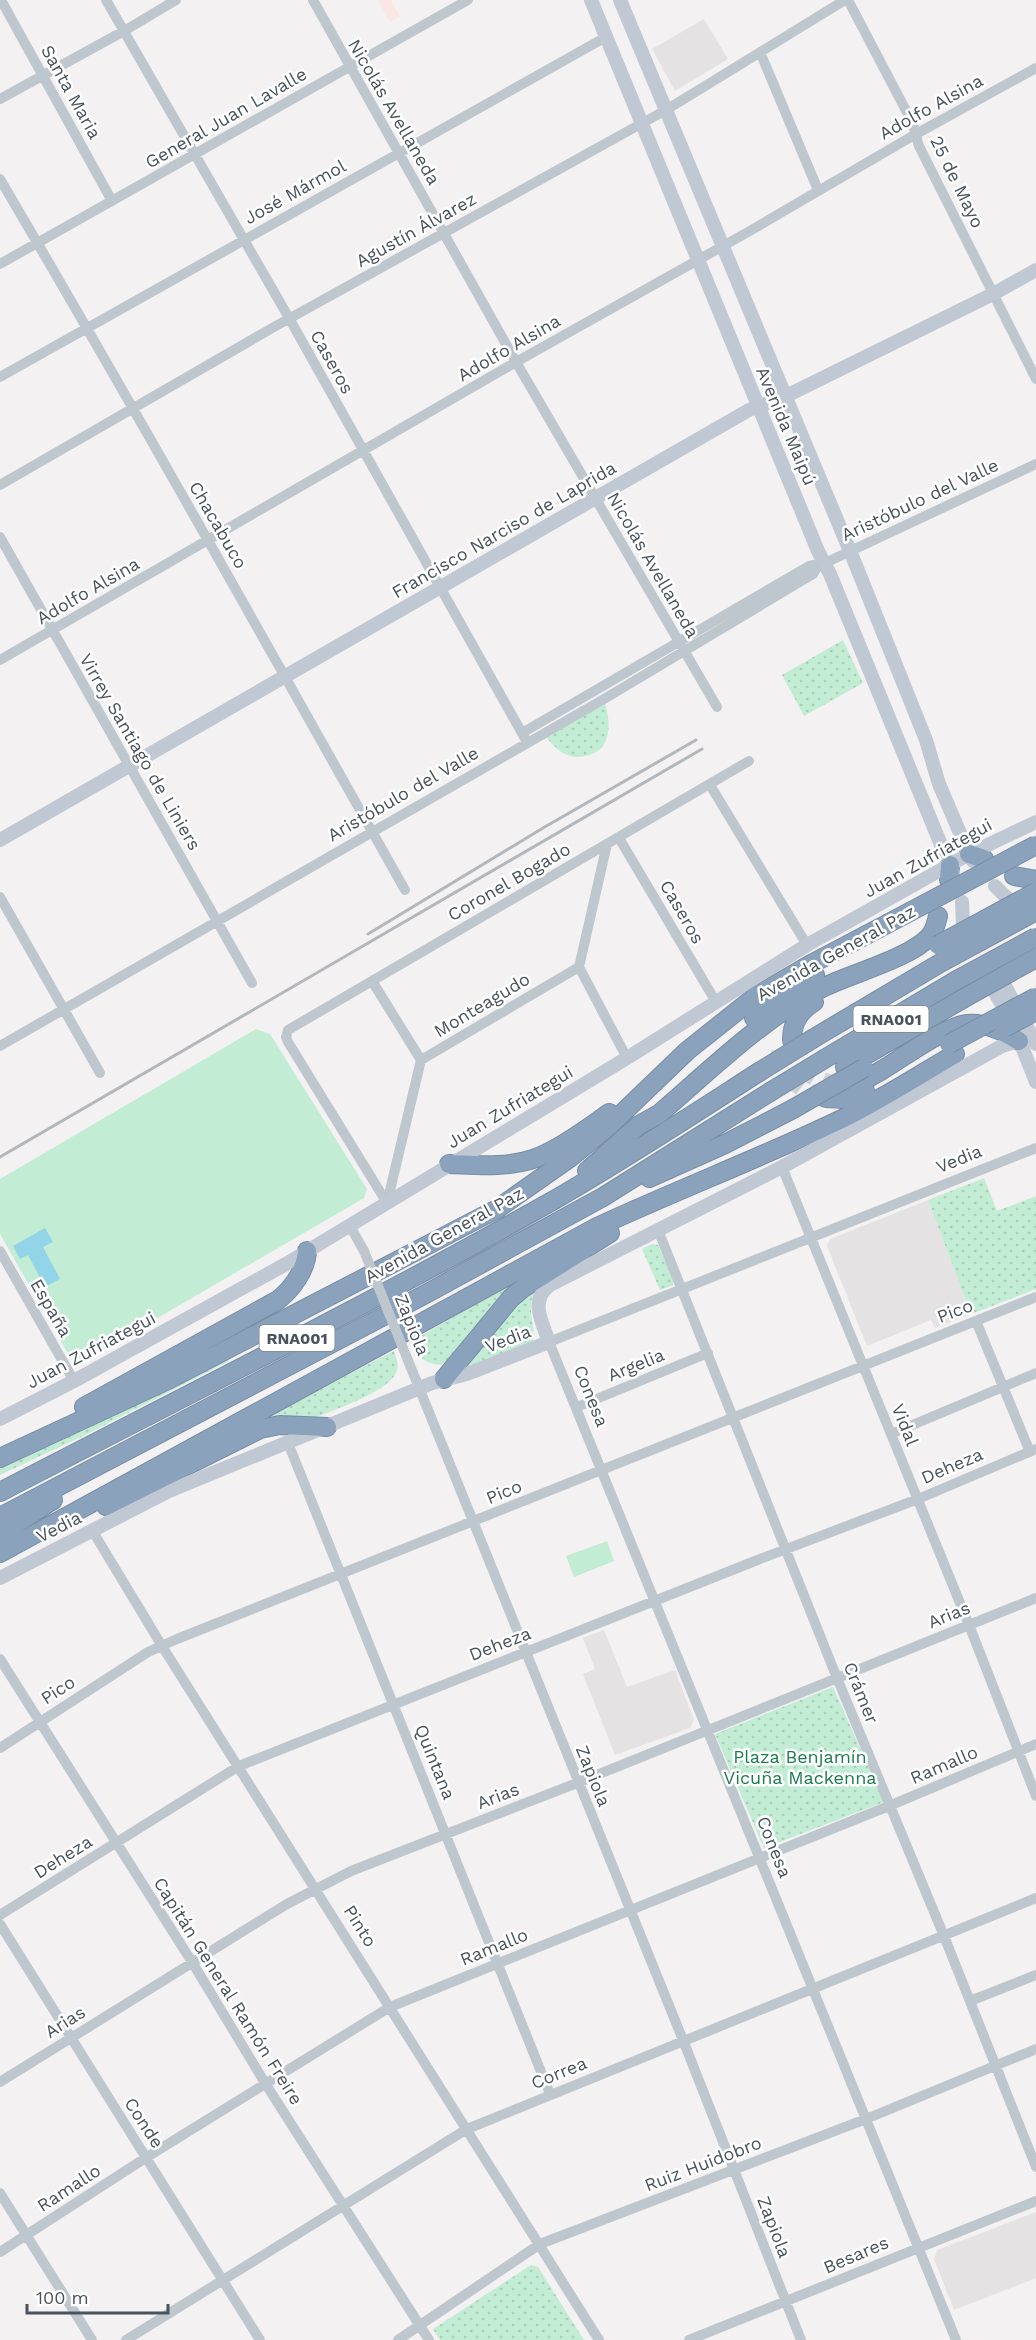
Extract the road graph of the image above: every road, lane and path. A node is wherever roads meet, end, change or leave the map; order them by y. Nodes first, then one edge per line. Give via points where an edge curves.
1 (1, 0) edge
2 (106, 0) edge
3 (176, 0) edge
4 (313, 0) edge
5 (468, 0) edge
6 (591, 0) edge
7 (620, 0) edge
8 (847, 0) edge
9 (124, 31) junction
10 (606, 37) junction
11 (760, 52) junction
12 (349, 66) junction
13 (1036, 68) edge
14 (43, 77) junction
15 (0, 99) edge
16 (666, 110) junction
17 (641, 122) junction
18 (916, 134) junction
19 (399, 153) junction
20 (196, 155) junction
21 (0, 179) edge
22 (818, 190) junction
23 (112, 201) junction
24 (445, 233) junction
25 (243, 239) junction
26 (38, 243) junction
27 (723, 246) junction
28 (696, 260) junction
29 (0, 264) edge
30 (1036, 270) edge
31 (993, 294) junction
32 (289, 318) junction
33 (87, 329) junction
34 (516, 362) junction
35 (0, 377) edge
36 (1036, 379) edge
37 (784, 397) junction
38 (759, 406) junction
39 (132, 408) junction
40 (364, 451) junction
41 (1036, 464) edge
42 (0, 485) edge
43 (596, 499) junction
44 (0, 537) edge
45 (209, 540) junction
46 (850, 552) junction
47 (821, 565) junction
48 (441, 586) junction
49 (52, 630) junction
50 (681, 646) junction
51 (0, 660) edge
52 (284, 678) junction
53 (717, 707) dead end
54 (525, 738) junction
55 (749, 761) dead end
56 (130, 766) junction
57 (710, 785) junction
58 (1036, 822) edge
59 (372, 831) junction
60 (619, 838) junction
61 (0, 840) edge
62 (607, 844) junction
63 (1036, 845) edge
64 (977, 860) junction
65 (1029, 871) edge
66 (951, 874) junction
67 (995, 886) dead end
68 (405, 890) dead end
69 (1036, 892) edge
70 (0, 897) edge
71 (1007, 901) dead end
72 (962, 902) dead end
73 (1036, 911) edge
74 (938, 916) dead end
75 (218, 920) junction
76 (968, 923) dead end
77 (890, 929) junction
78 (1036, 937) edge
79 (807, 945) junction
80 (940, 954) junction
81 (1036, 958) edge
82 (579, 967) junction
83 (372, 981) junction
84 (252, 983) dead end
85 (997, 985) dead end
86 (1036, 997) edge
87 (716, 1002) junction
88 (798, 1002) junction
89 (64, 1010) junction
90 (1036, 1011) edge
91 (1021, 1039) edge
92 (0, 1046) edge
93 (952, 1049) junction
94 (627, 1058) junction
95 (421, 1060) junction
96 (668, 1069) junction
97 (100, 1073) dead end
98 (1036, 1082) edge
99 (844, 1086) tunnel mouth
100 (826, 1098) tunnel mouth
101 (790, 1106) junction
102 (639, 1125) junction
103 (1036, 1148) edge
104 (450, 1164) junction
105 (782, 1167) junction
106 (701, 1180) junction
107 (603, 1197) junction
108 (387, 1203) junction
109 (547, 1204) junction
110 (350, 1226) junction
111 (658, 1230) junction
112 (811, 1237) junction
113 (0, 1251) edge
114 (307, 1251) junction
115 (683, 1290) junction
116 (1036, 1297) edge
117 (976, 1321) junction
118 (549, 1342) junction
119 (708, 1353) junction
120 (863, 1365) junction
121 (1036, 1373) edge
122 (444, 1379) junction
123 (74, 1381) junction
124 (1003, 1386) junction
125 (419, 1388) junction
126 (577, 1407) junction
127 (733, 1418) junction
128 (0, 1419) edge
129 (327, 1427) junction
130 (891, 1434) junction
131 (288, 1443) junction
132 (1033, 1450) edge
133 (122, 1454) junction
134 (0, 1457) edge
135 (46, 1468) junction
136 (602, 1471) junction
137 (0, 1485) edge
138 (0, 1492) edge
139 (918, 1499) junction
140 (0, 1517) edge
141 (473, 1523) junction
142 (92, 1530) junction
143 (0, 1534) edge
144 (24, 1539) junction
145 (786, 1550) junction
146 (0, 1553) edge
147 (341, 1574) junction
148 (0, 1578) edge
149 (1036, 1598) edge
150 (656, 1600) junction
151 (969, 1625) junction
152 (162, 1646) junction
153 (526, 1652) junction
154 (0, 1659) edge
155 (837, 1678) junction
156 (394, 1704) junction
157 (39, 1722) junction
158 (708, 1730) junction
159 (1036, 1744) edge
160 (0, 1748) edge
161 (1018, 1751) junction
162 (239, 1766) junction
163 (577, 1783) junction
164 (1036, 1796) edge
165 (889, 1806) junction
166 (447, 1833) junction
167 (117, 1843) junction
168 (759, 1858) junction
169 (316, 1889) junction
170 (1036, 1898) edge
171 (630, 1910) junction
172 (0, 1915) edge
173 (0, 1924) edge
174 (944, 1936) junction
175 (192, 1962) junction
176 (498, 1963) junction
177 (1036, 1975) edge
178 (812, 1989) junction
179 (970, 2001) junction
180 (390, 2007) junction
181 (70, 2038) junction
182 (683, 2040) junction
183 (1036, 2049) edge
184 (996, 2066) junction
185 (0, 2082) edge
186 (265, 2083) junction
187 (550, 2094) junction
188 (866, 2119) junction
189 (467, 2129) junction
190 (147, 2157) junction
191 (1036, 2167) edge
192 (735, 2170) junction
193 (0, 2193) edge
194 (1036, 2201) edge
195 (342, 2204) junction
196 (27, 2235) junction
197 (540, 2244) junction
198 (917, 2248) junction
199 (0, 2252) edge
200 (224, 2279) junction
201 (786, 2303) junction
202 (420, 2327) junction
203 (92, 2340) edge
204 (126, 2340) edge
205 (260, 2340) edge
206 (398, 2340) edge
207 (429, 2340) edge
208 (599, 2340) edge
209 (689, 2340) edge
210 (801, 2340) edge
211 (956, 2340) edge

1 - 14 street, Santa Maria
2 - 9 street, Caseros
3 - 9 street
4 - 12 street, Nicolás Avellaneda
5 - 12 street, General Juan Lavalle
6 - 10 street, Avenida Maipú
7 - 16 street, Avenida Maipú
8 - 11 street, Agustín Álvarez
8 - 18 street, 25 de Mayo
9 - 14 street
9 - 20 street, Caseros
10 - 17 street, Avenida Maipú
10 - 19 street, José Mármol
11 - 16 street, Agustín Álvarez
11 - 22 street
12 - 19 street, Nicolás Avellaneda
12 - 20 street, General Juan Lavalle
13 - 18 street, Adolfo Alsina
14 - 15 street
14 - 23 street, Santa Maria
16 - 17 street, Agustín Álvarez
16 - 27 street, Avenida Maipú
17 - 24 street, Agustín Álvarez
17 - 28 street, Avenida Maipú
18 - 22 street, Adolfo Alsina
18 - 31 street, 25 de Mayo
19 - 24 street, Nicolás Avellaneda
19 - 25 street, José Mármol
20 - 23 street, General Juan Lavalle
20 - 25 street, Caseros
21 - 26 street, Chacabuco
22 - 27 street, Adolfo Alsina
23 - 26 street, General Juan Lavalle
24 - 32 street, Agustín Álvarez
24 - 34 street, Nicolás Avellaneda
25 - 32 street, Caseros
25 - 33 street, José Mármol
26 - 29 street, General Juan Lavalle
26 - 33 street, Chacabuco
27 - 28 street, Adolfo Alsina
27 - 37 street, Avenida Maipú
28 - 34 street, Adolfo Alsina
28 - 38 street, Avenida Maipú
30 - 31 street, Francisco Narciso de Laprida
31 - 36 street, 25 de Mayo
31 - 37 street, Francisco Narciso de Laprida
32 - 39 street, Agustín Álvarez
32 - 40 street, Caseros
33 - 35 street, José Mármol
33 - 39 street, Chacabuco
34 - 40 street, Adolfo Alsina
34 - 43 street, Nicolás Avellaneda
37 - 38 street, Francisco Narciso de Laprida
37 - 46 street, Avenida Maipú
38 - 43 street, Francisco Narciso de Laprida
38 - 47 street, Avenida Maipú
39 - 42 street, Agustín Álvarez
39 - 45 street, Chacabuco
40 - 45 street, Adolfo Alsina
40 - 48 street, Caseros
41 - 46 street, Aristóbulo del Valle
43 - 48 street, Francisco Narciso de Laprida
43 - 50 street, Nicolás Avellaneda
44 - 49 street, Virrey Santiago de Liniers
45 - 49 street, Adolfo Alsina
45 - 52 street, Chacabuco
46 - 47 street, Aristóbulo del Valle
46 - 64 street, Avenida Maipú via 926,740 939,784
47 - 50 street, Aristóbulo del Valle via 813,574
47 - 66 street, Avenida Maipú
48 - 52 street, Francisco Narciso de Laprida
48 - 54 street, Caseros
49 - 51 street, Adolfo Alsina
49 - 56 street, Virrey Santiago de Liniers
50 - 53 street, Nicolás Avellaneda
50 - 54 street, Aristóbulo del Valle via 604,699
52 - 56 street, Francisco Narciso de Laprida
52 - 59 street, Chacabuco
54 - 59 street, Aristóbulo del Valle
55 - 57 street, Coronel Bogado
56 - 61 street, Francisco Narciso de Laprida
56 - 75 street, Virrey Santiago de Liniers
57 - 60 street, Coronel Bogado
57 - 79 street
58 - 64 street, Juan Zufriategui
59 - 68 street, Chacabuco
59 - 75 street, Aristóbulo del Valle
60 - 62 street, Coronel Bogado
60 - 87 street, Caseros
62 - 82 street
62 - 83 street, Coronel Bogado
63 - 77 highway, Avenida General Paz, bridge
64 - 66 street, Juan Zufriategui
65 - 77 highway
66 - 79 street, Juan Zufriategui
67 - 71 street
69 - 80 highway, bridge
70 - 89 street
72 - 76 street
73 - 80 highway, Avenida General Paz / RNA001, bridge
74 - 88 highway via 933,932 923,943
75 - 84 street, Virrey Santiago de Liniers
75 - 89 street, Aristóbulo del Valle
77 - 96 highway, Avenida General Paz via 813,963 756,996
77 - 102 highway via 762,1012 652,1107
78 - 107 highway, RNA001, bridge via 826,1058
79 - 87 street, Juan Zufriategui
80 - 88 highway via 891,970 806,1007 786,1045 782,1028
80 - 109 highway, Avenida General Paz / RNA001, bridge via 814,1038
81 - 101 highway, bridge via 845,1067
82 - 94 street
82 - 95 street, Monteagudo
83 - 95 street
83 - 108 street, Coronel Bogado via 286,1033
85 - 91 street
86 - 93 highway, bridge
87 - 94 street, Juan Zufriategui
88 - 102 highway via 659,1114
89 - 92 street, Aristóbulo del Valle
89 - 97 street
90 - 93 highway, bridge
91 - 98 street
91 - 99 highway via 979,1024 962,1024 863,1081
91 - 101 highway, bridge via 982,1016 956,1015
91 - 105 street via 947,1075
93 - 100 highway via 852,1097
93 - 106 highway via 875,1102
94 - 104 street, Juan Zufriategui
95 - 108 street, Monteagudo
96 - 104 highway via 546,1154 502,1165
96 - 134 highway, Avenida General Paz via 571,1157 497,1209 180,1373
101 - 107 highway via 725,1144
102 - 109 highway
103 - 112 street, Vedia
104 - 108 street, Juan Zufriategui
105 - 111 street
105 - 112 street, Vidal
106 - 122 highway via 523,1287
106 - 144 highway via 580,1236
107 - 133 highway, RNA001
108 - 110 street, Juan Zufriategui
109 - 135 highway, Avenida General Paz / RNA001
110 - 114 street, Juan Zufriategui
110 - 125 street, Zapiola, bridge via 364,1251
111 - 115 street, Crámer
111 - 118 street, Conesa via 543,1290 538,1308
112 - 115 street, Vedia
112 - 120 street, Vidal
113 - 123 street, España
114 - 123 street, Juan Zufriategui
114 - 134 highway via 305,1264 292,1286 278,1300 59,1420
115 - 118 street, Vedia
115 - 119 street, Crámer
116 - 117 street, Pico
117 - 120 street, Pico
117 - 124 street
118 - 122 street, Vedia
118 - 126 street, Conesa
119 - 126 street, Argelia
119 - 127 street, Crámer
120 - 127 street, Pico
120 - 130 street, Vidal
121 - 124 street
122 - 125 street, Vedia
123 - 128 street, Juan Zufriategui
124 - 130 street
124 - 132 street
125 - 129 street, Vedia
125 - 141 street, Zapiola
126 - 136 street, Conesa
127 - 136 street, Pico
127 - 145 street, Crámer
129 - 131 street, Vedia
129 - 144 highway via 280,1425 260,1429 119,1501
130 - 139 street, Vidal
131 - 142 street, Vedia via 169,1491
131 - 147 street, Quintana
132 - 139 street, Deheza
133 - 140 highway, RNA001
133 - 143 highway
135 - 137 highway
135 - 138 highway, Avenida General Paz / RNA001
136 - 141 street, Pico
136 - 150 street, Conesa
139 - 145 street, Deheza
139 - 151 street, Vidal
141 - 147 street, Pico
141 - 153 street, Zapiola
142 - 148 street, Vedia
142 - 152 street, Pinto
144 - 146 highway
145 - 150 street, Deheza
145 - 155 street, Crámer
147 - 152 street, Pico
147 - 156 street, Quintana
149 - 151 street, Arias
150 - 153 street, Deheza
150 - 158 street, Conesa
151 - 155 street, Arias
151 - 161 street, Vidal
152 - 157 street, Pico
152 - 162 street, Pinto
153 - 156 street, Deheza
153 - 163 street, Zapiola
154 - 157 street, Capitán General Ramón Freire
155 - 158 street, Arias
155 - 165 street, Crámer
156 - 162 street, Deheza
156 - 166 street, Quintana
157 - 160 street, Pico
157 - 167 street, Capitán General Ramón Freire
158 - 163 street, Arias
158 - 168 street, Conesa
159 - 161 street, Ramallo
161 - 164 street, Vidal
161 - 165 street, Ramallo
162 - 167 street, Deheza
162 - 169 street, Pinto
163 - 166 street, Arias
163 - 171 street, Zapiola
165 - 168 street, Ramallo
165 - 174 street, Crámer
166 - 169 street, Arias
166 - 176 street, Quintana
167 - 172 street, Deheza
167 - 175 street, Capitán General Ramón Freire
168 - 171 street, Ramallo
168 - 178 street, Conesa
169 - 175 street, Arias
169 - 180 street, Pinto
170 - 174 street, Correa
171 - 176 street, Ramallo
171 - 182 street, Zapiola
173 - 181 street, Conde
174 - 178 street, Correa
174 - 179 street, Crámer
175 - 181 street, Arias
175 - 186 street, Capitán General Ramón Freire
176 - 180 street, Ramallo
176 - 187 street, Quintana
177 - 179 street
178 - 182 street, Correa
178 - 188 street, Conesa
179 - 184 street, Crámer
180 - 186 street, Ramallo
180 - 189 street, Pinto
181 - 185 street, Arias
181 - 190 street, Conde
182 - 187 street, Correa
182 - 192 street, Zapiola
183 - 184 street, Ruiz Huidobro
184 - 188 street, Ruiz Huidobro
184 - 191 street, Crámer
186 - 190 street, Ramallo
186 - 195 street, Capitán General Ramón Freire
187 - 189 street, Correa
188 - 192 street, Ruiz Huidobro
188 - 198 street, Conesa
189 - 195 street, Correa
189 - 197 street, Pinto
190 - 196 street, Ramallo
190 - 200 street, Conde
192 - 197 street, Ruiz Huidobro
192 - 201 street, Zapiola
193 - 196 street
194 - 198 street, Besares
195 - 200 street, Correa
195 - 202 street, Capitán General Ramón Freire
196 - 199 street, Ramallo
196 - 203 street
197 - 202 street, Ruiz Huidobro
197 - 208 street, Pinto
198 - 201 street, Besares
198 - 211 street, Conesa
200 - 204 street, Correa
200 - 205 street, Conde
201 - 209 street, Besares
201 - 210 street, Zapiola
202 - 206 street, Ruiz Huidobro
202 - 207 street, Capitán General Ramón Freire

